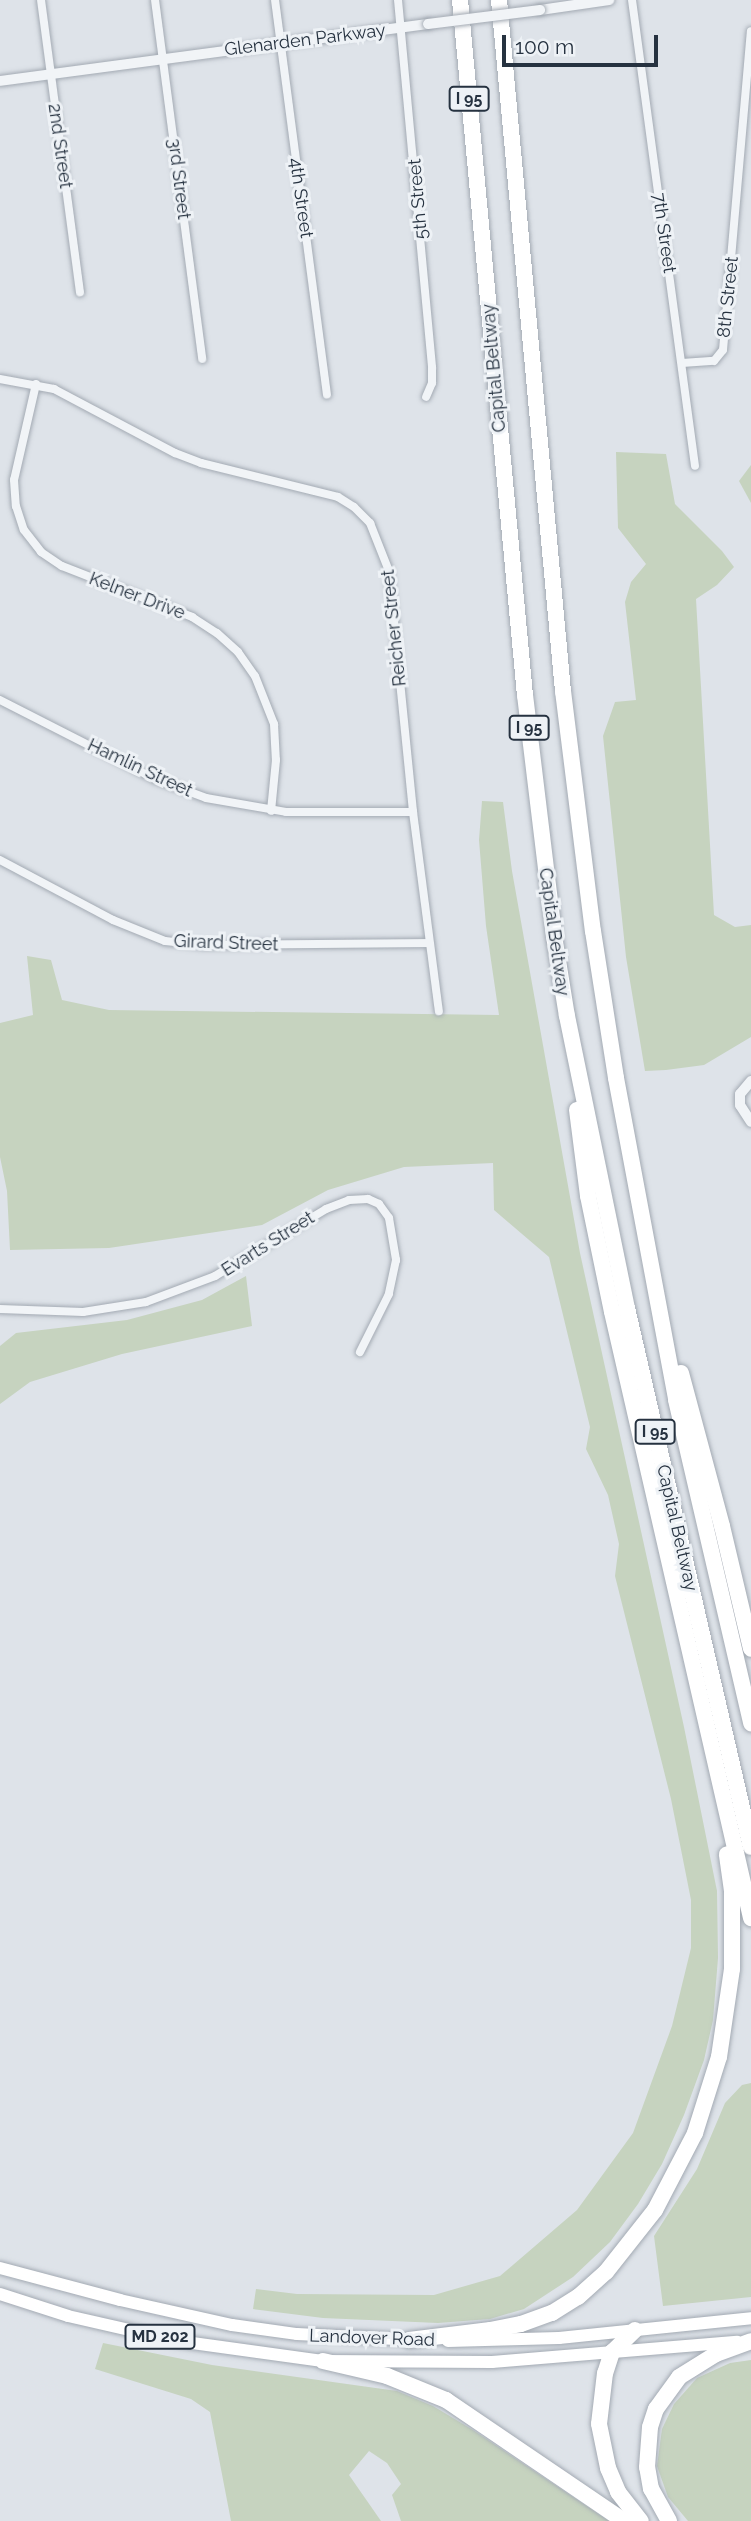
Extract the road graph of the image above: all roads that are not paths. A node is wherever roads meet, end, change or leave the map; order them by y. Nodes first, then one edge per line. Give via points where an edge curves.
1 (41, 0) edge
2 (155, 0) edge
3 (275, 0) edge
4 (398, 0) edge
5 (460, 0) edge
6 (499, 0) edge
7 (609, 0) edge
8 (632, 0) edge
9 (401, 27) junction
10 (751, 31) edge
11 (280, 43) junction
12 (163, 59) junction
13 (51, 74) junction
14 (0, 81) edge
15 (80, 292) dead end
16 (202, 359) dead end
17 (682, 363) junction
18 (0, 379) edge
19 (36, 384) junction
20 (327, 396) dead end
21 (426, 397) dead end
22 (695, 466) dead end
23 (0, 700) edge
24 (271, 811) junction
25 (413, 811) junction
26 (0, 860) edge
27 (429, 943) junction
28 (439, 1011) dead end
29 (567, 1016) junction
30 (751, 1081) edge
31 (751, 1122) edge
32 (656, 1283) junction
33 (0, 1309) edge
34 (360, 1352) dead end
35 (751, 1648) edge
36 (751, 1723) edge
37 (719, 1779) junction
38 (751, 1847) edge
39 (751, 1918) edge
40 (0, 2268) edge
41 (0, 2294) edge
42 (751, 2318) edge
43 (635, 2330) junction
44 (409, 2340) junction
45 (751, 2341) edge
46 (612, 2352) junction
47 (323, 2361) junction
48 (624, 2521) edge
49 (641, 2521) edge
50 (669, 2521) edge

1 - 13 street, 2nd Street
2 - 12 street, 3rd Street
3 - 11 street, 4th Street
4 - 9 street, 5th Street
5 - 29 highway, Capital Beltway / I 95 via 525,695
6 - 32 highway, Capital Beltway / I 95 via 577,821 616,1078
7 - 9 street, Glenarden Parkway, bridge
8 - 17 street, 7th Street
9 - 11 street, Glenarden Parkway
9 - 21 street, 5th Street via 432,368
10 - 17 street, 8th Street via 723,350 714,361
11 - 12 street, Glenarden Parkway
11 - 20 street, 4th Street
12 - 13 street, Glenarden Parkway
12 - 16 street, 3rd Street
13 - 14 street, Glenarden Parkway
13 - 15 street, 2nd Street
17 - 22 street, 7th Street
18 - 19 street, Reicher Street
19 - 24 street, Kelner Drive via 14,480 24,530 41,552 62,566 192,617 238,652 256,676 274,724
19 - 25 street, Reicher Street via 72,398 174,453 228,471 326,493 365,516 389,571
23 - 24 street, Hamlin Street via 169,786
24 - 25 street, Hamlin Street
25 - 27 street, Reicher Street
26 - 27 street, Girard Street via 113,920 165,941 204,945
27 - 28 street, Reicher Street
29 - 37 highway via 588,1196
29 - 38 highway, Capital Beltway / I 95 via 641,1370
30 - 31 street via 740,1094 740,1105
32 - 35 highway
32 - 36 highway, Capital Beltway / I 95 via 676,1400
33 - 34 street, Evarts Street via 83,1312 146,1302 215,1276 326,1209 368,1199 379,1204 389,1218 396,1260 389,1294
37 - 39 highway
37 - 44 highway via 732,1891 732,1969 710,2093 674,2177 629,2245 606,2272 569,2302 521,2324
40 - 44 main road, Landover Road / MD 202 via 232,2325
41 - 47 main road, Landover Road / MD 202 via 68,2316 178,2341
42 - 43 main road, Landover Road / MD 202
43 - 44 main road, Landover Road / MD 202 via 493,2342
43 - 46 highway
45 - 46 main road, Landover Road / MD 202
45 - 50 highway via 679,2377 656,2409 647,2467 651,2489
46 - 47 main road, Landover Road / MD 202 via 492,2362
46 - 49 highway via 601,2400 602,2446 618,2492
47 - 48 highway via 387,2376 446,2400

